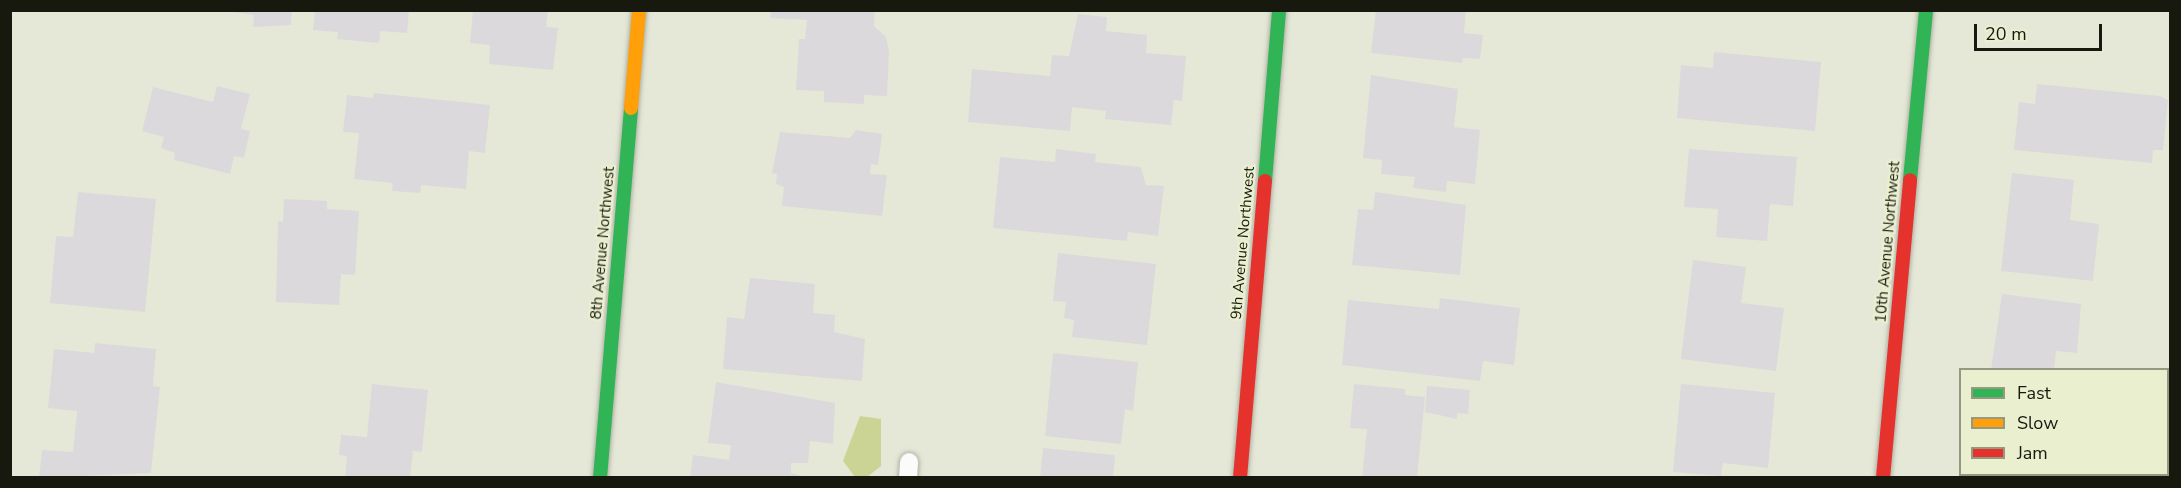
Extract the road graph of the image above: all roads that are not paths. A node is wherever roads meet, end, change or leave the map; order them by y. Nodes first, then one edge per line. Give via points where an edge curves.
1 (639, 10) edge
2 (1279, 10) edge
3 (1926, 10) edge
4 (600, 477) edge
5 (1240, 477) edge
6 (1883, 477) edge

1 - 4 street, 8th Avenue Northwest
2 - 5 street, 9th Avenue Northwest
3 - 6 street, 10th Avenue Northwest

